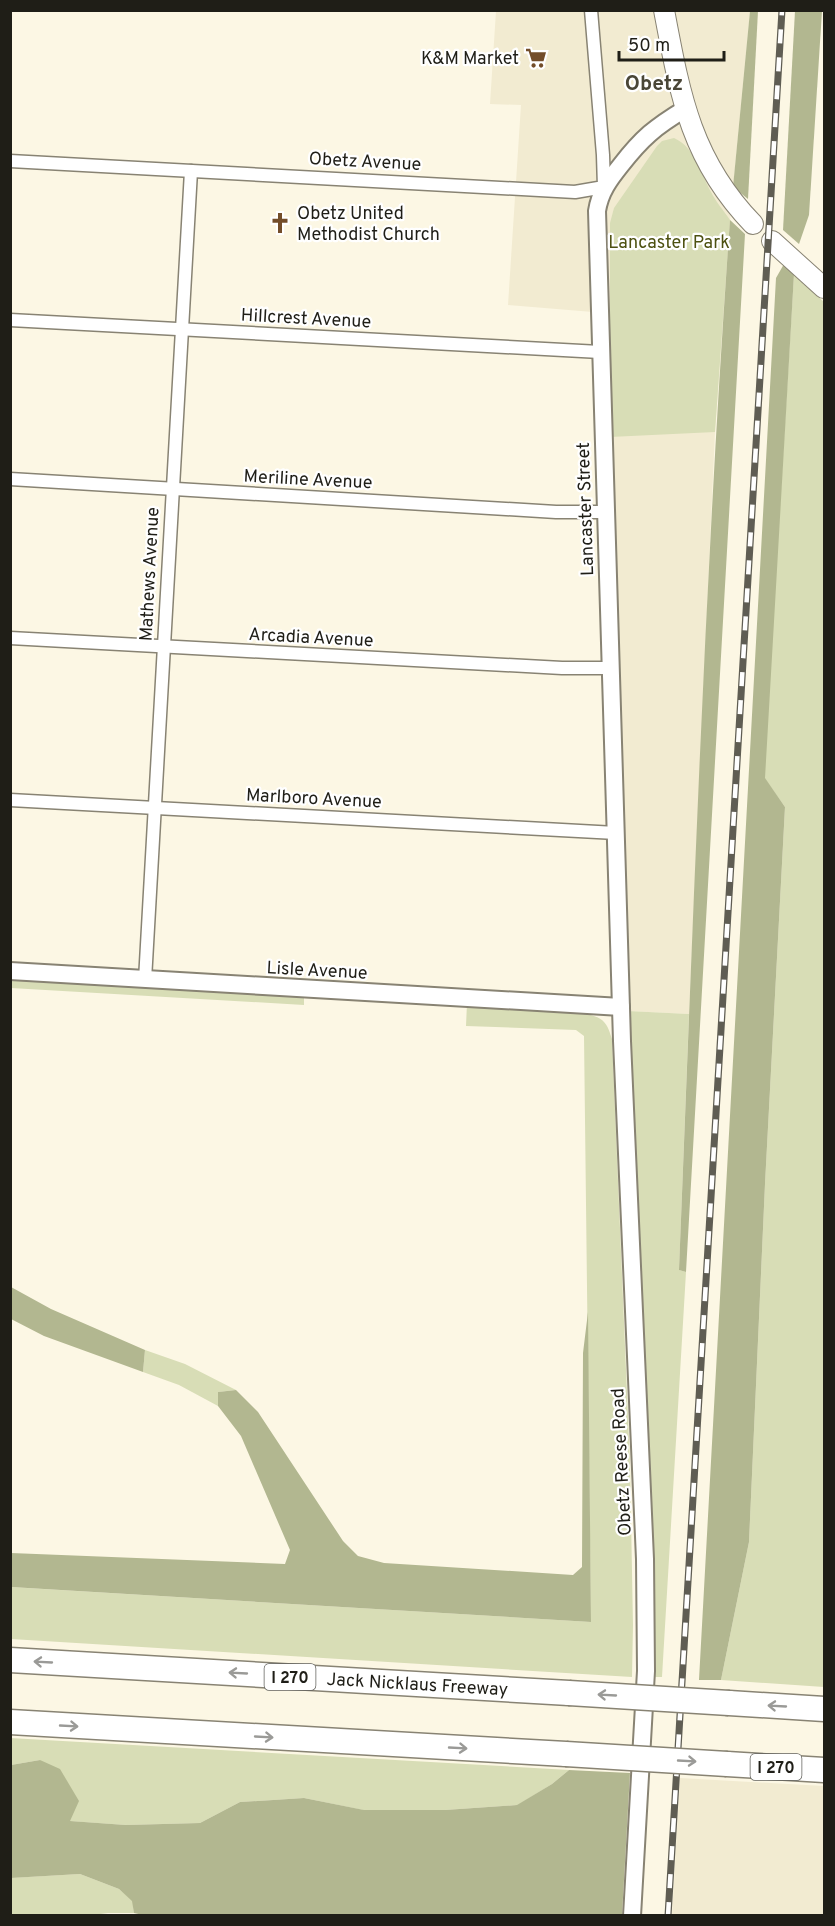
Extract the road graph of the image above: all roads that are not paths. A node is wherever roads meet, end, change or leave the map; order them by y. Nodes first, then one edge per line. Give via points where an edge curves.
1 (591, 10) edge
2 (664, 10) edge
3 (684, 109) junction
4 (10, 161) edge
5 (191, 171) junction
6 (604, 187) junction
7 (753, 225) dead end
8 (772, 242) dead end
9 (825, 288) edge
10 (10, 320) edge
11 (181, 330) junction
12 (600, 352) junction
13 (10, 479) edge
14 (172, 489) junction
15 (604, 512) junction
16 (10, 638) edge
17 (163, 647) junction
18 (609, 668) junction
19 (10, 800) edge
20 (154, 807) junction
21 (616, 833) junction
22 (10, 971) edge
23 (145, 980) junction
24 (621, 1007) junction
25 (10, 1660) edge
26 (825, 1709) edge
27 (10, 1722) edge
28 (825, 1770) edge
29 (632, 1916) edge

1 - 6 street, Lancaster Street
2 - 3 main road
3 - 6 street via 644,136
3 - 7 main road via 716,179
4 - 5 street, Obetz Avenue
5 - 6 street, Obetz Avenue via 575,192
5 - 11 street, Mathews Avenue
6 - 12 street, Lancaster Street via 597,211
8 - 9 main road
10 - 11 street, Hillcrest Avenue
11 - 12 street, Hillcrest Avenue
11 - 14 street, Mathews Avenue
12 - 15 street, Lancaster Street
13 - 14 street, Meriline Avenue
14 - 15 street, Meriline Avenue
14 - 17 street, Mathews Avenue
15 - 18 street, Lancaster Street
16 - 17 street, Arcadia Avenue
17 - 18 street, Arcadia Avenue
17 - 20 street, Mathews Avenue
18 - 21 street, Lancaster Street
19 - 20 street, Marlboro Avenue
20 - 21 street, Marlboro Avenue
20 - 23 street, Mathews Avenue
21 - 24 street, Lancaster Street
22 - 23 street, Lisle Avenue
23 - 24 street, Lisle Avenue
24 - 29 street, Obetz Reese Road via 645,1570 646,1671
26 -> 25 highway, Jack Nicklaus Freeway / I 270, bridge
27 -> 28 highway, I 270, bridge

